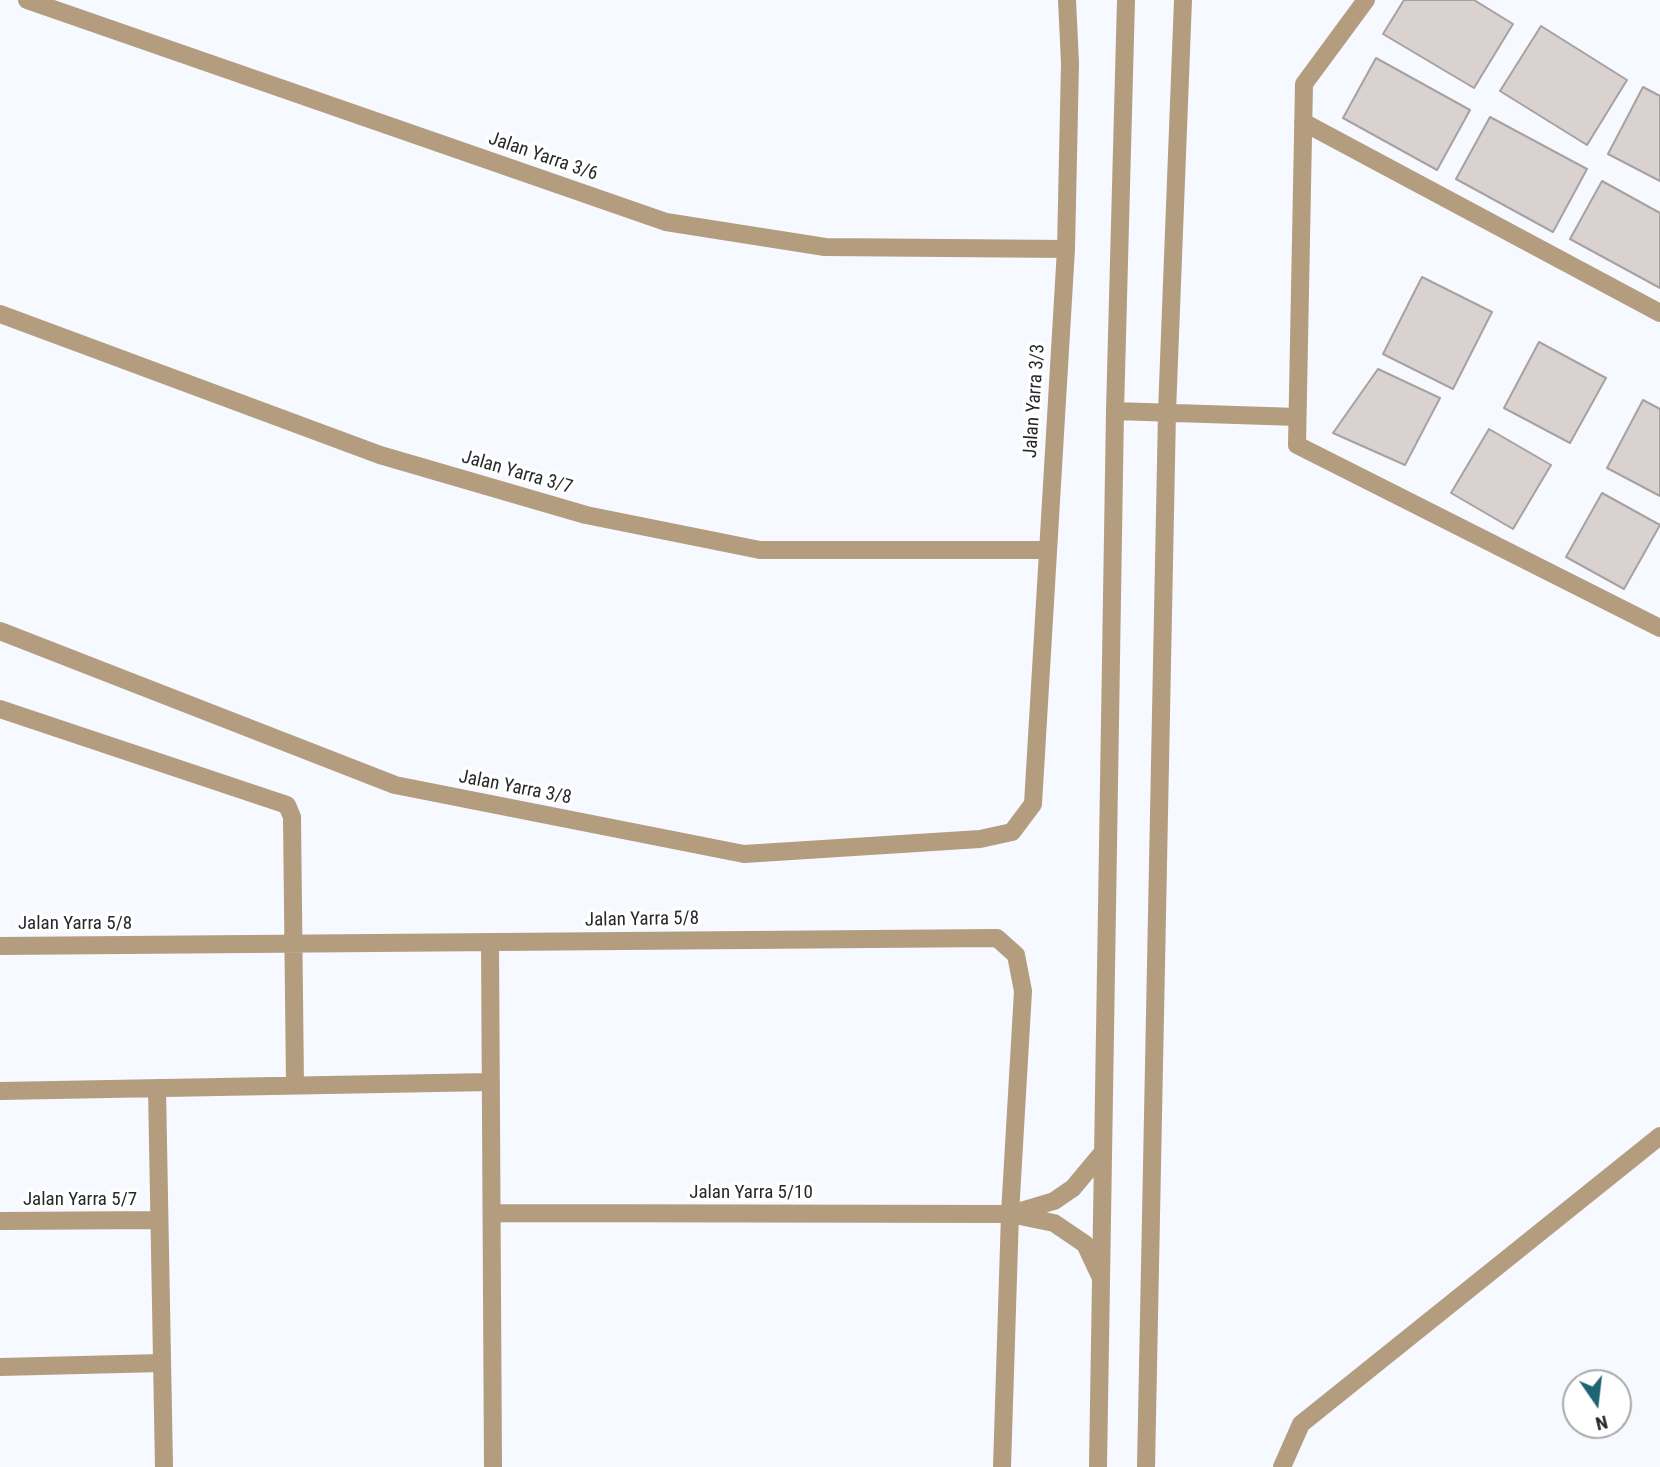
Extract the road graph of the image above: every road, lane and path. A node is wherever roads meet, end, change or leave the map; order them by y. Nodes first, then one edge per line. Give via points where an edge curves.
1 (27, 0) edge
2 (1067, 0) edge
3 (1126, 0) edge
4 (1183, 0) edge
5 (1366, 0) edge
6 (1303, 122) junction
7 (1066, 249) junction
8 (1660, 313) edge
9 (0, 314) edge
10 (1115, 411) junction
11 (1167, 412) junction
12 (1297, 417) junction
13 (1046, 550) junction
14 (1660, 628) edge
15 (0, 631) edge
16 (0, 709) edge
17 (1033, 804) joint
18 (490, 942) junction
19 (293, 943) junction
20 (0, 946) edge
21 (491, 1082) junction
22 (295, 1085) junction
23 (157, 1088) junction
24 (0, 1091) edge
25 (1660, 1136) edge
26 (1103, 1152) junction
27 (492, 1213) junction
28 (1010, 1214) junction
29 (159, 1220) junction
30 (0, 1221) edge
31 (1101, 1279) junction
32 (162, 1363) junction
33 (0, 1367) edge
34 (164, 1467) edge
35 (493, 1467) edge
36 (1002, 1467) edge
37 (1098, 1467) edge
38 (1146, 1467) edge
39 (1282, 1467) edge

1 - 7 street, Jalan Yarra 3/6 via 666,222 825,247
2 - 7 street, Jalan Yarra 3/3
3 - 10 street
4 - 11 street
5 - 6 street via 1304,84
6 - 8 street
6 - 12 street
7 - 13 street, Jalan Yarra 3/3
9 - 13 street, Jalan Yarra 3/7 via 380,455 586,515 760,550
10 - 11 street
10 - 26 street
11 - 12 street
11 - 38 street
12 - 14 street via 1297,445
13 - 17 street, Jalan Yarra 3/3
15 - 17 street, Jalan Yarra 3/8 via 395,785 744,854 980,839 1012,832
16 - 19 street via 287,805 292,817
18 - 19 street, Jalan Yarra 5/8
18 - 21 street
18 - 28 street, Jalan Yarra 5/8 via 997,937 1016,955 1023,991
19 - 20 street, Jalan Yarra 5/8
19 - 22 street
21 - 22 street
21 - 27 street
22 - 23 street
23 - 24 street
23 - 29 street
25 - 39 street via 1301,1424
26 - 28 street, Jalan Yarra 5/10 via 1073,1188 1054,1201
26 - 31 street
27 - 28 street, Jalan Yarra 5/10
27 - 35 street
28 - 31 street, Jalan Yarra 5/10 via 1054,1223 1085,1244
28 - 36 street, Jalan Yarra 5/8
29 - 30 street, Jalan Yarra 5/7
29 - 32 street
31 - 37 street
32 - 33 street
32 - 34 street

